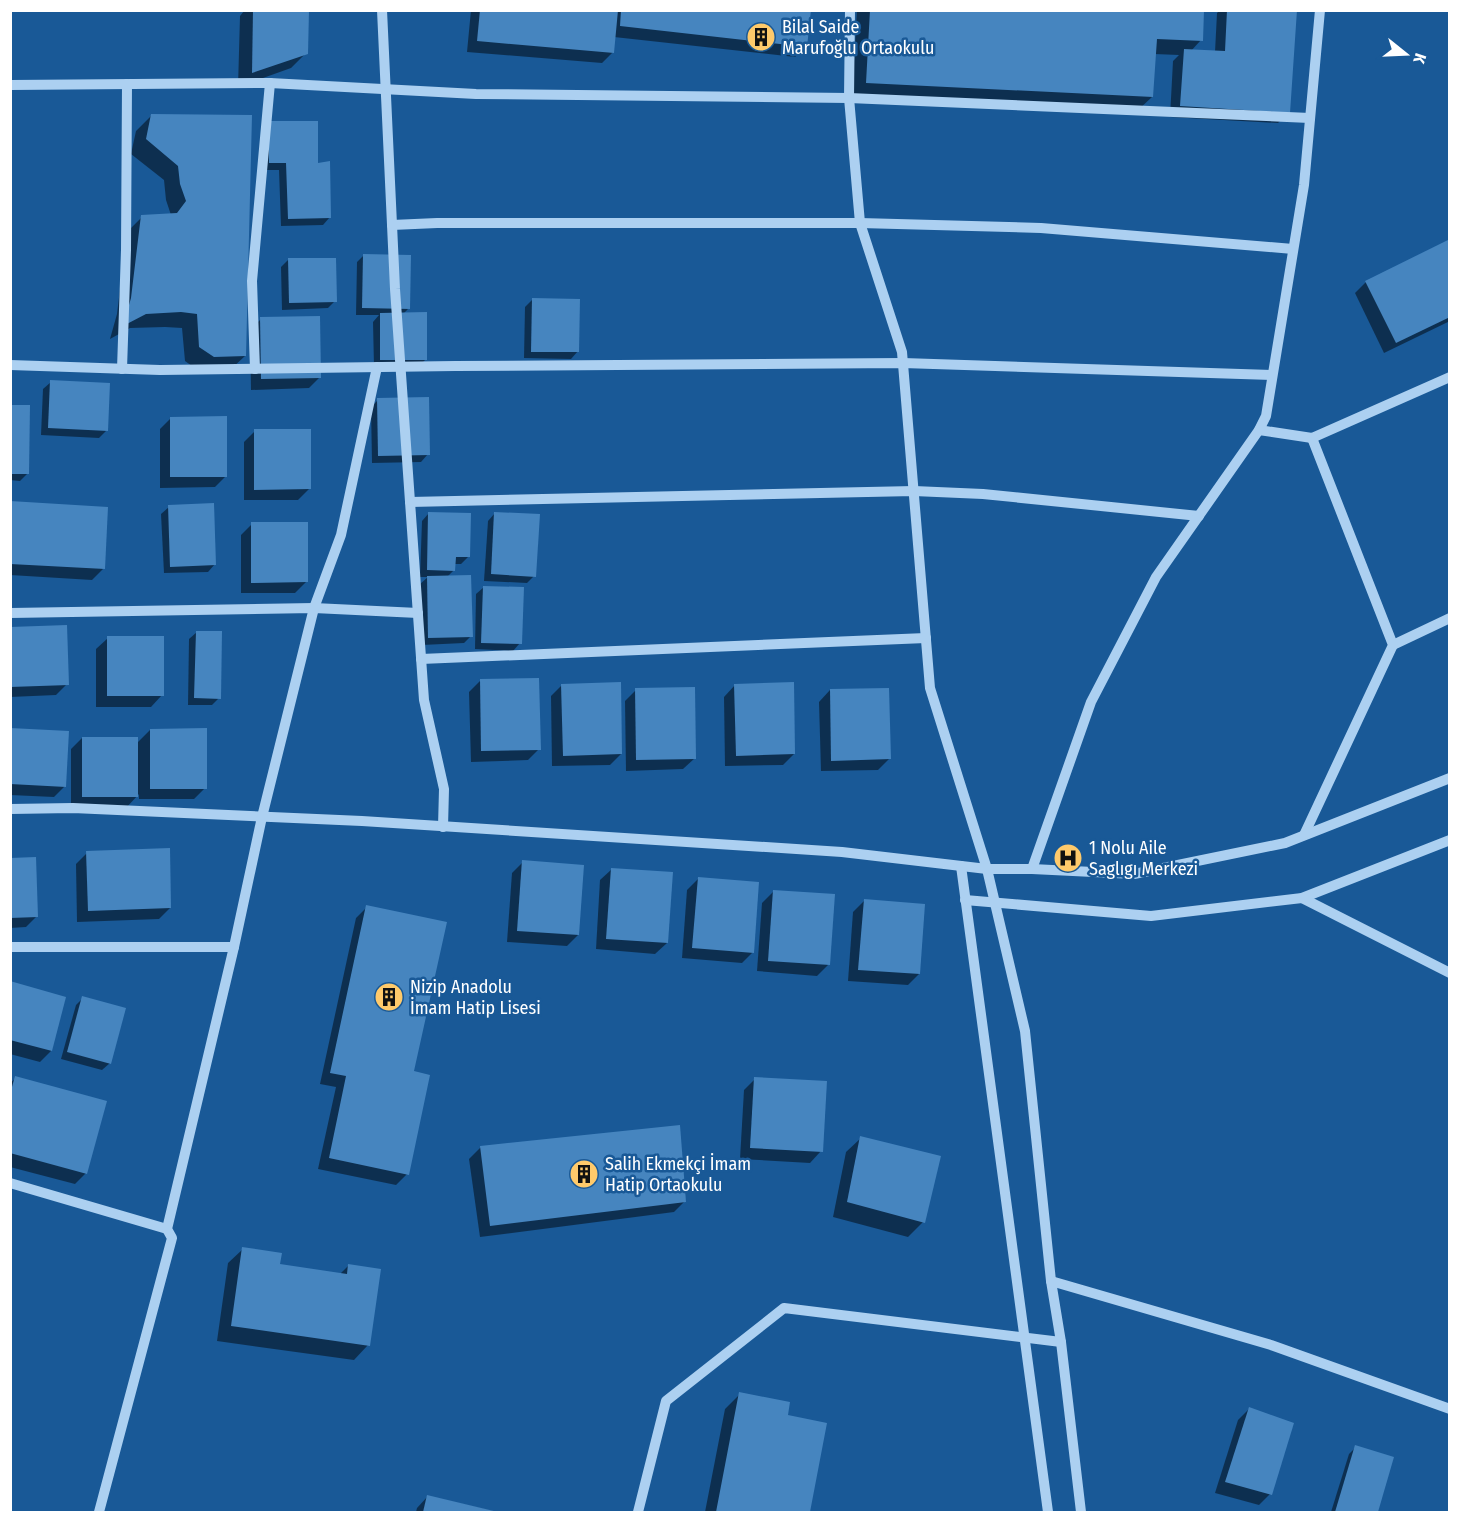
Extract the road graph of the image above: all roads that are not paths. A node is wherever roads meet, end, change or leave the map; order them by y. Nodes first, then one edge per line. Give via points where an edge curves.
1 (382, 10) edge
2 (850, 10) edge
3 (1320, 10) edge
4 (270, 83) junction
5 (127, 84) junction
6 (10, 85) edge
7 (385, 90) junction
8 (849, 98) junction
9 (1310, 118) junction
10 (860, 223) junction
11 (392, 225) junction
12 (1293, 249) junction
13 (903, 363) junction
14 (10, 365) edge
15 (377, 367) junction
16 (400, 367) junction
17 (122, 369) junction
18 (255, 369) junction
19 (1272, 375) junction
20 (1449, 377) edge
21 (1259, 430) junction
22 (1312, 438) junction
23 (914, 491) junction
24 (410, 502) junction
25 (1199, 516) junction
26 (314, 608) junction
27 (10, 613) edge
28 (418, 613) junction
29 (1449, 618) edge
30 (926, 638) junction
31 (1393, 645) junction
32 (421, 660) junction
33 (1449, 778) edge
34 (10, 809) edge
35 (262, 817) junction
36 (443, 827) junction
37 (1304, 835) junction
38 (1449, 840) edge
39 (961, 866) junction
40 (987, 869) junction
41 (1032, 869) junction
42 (1302, 898) junction
43 (965, 900) junction
44 (995, 901) junction
45 (10, 947) edge
46 (234, 947) junction
47 (1449, 973) edge
48 (10, 1183) edge
49 (167, 1229) junction
50 (1051, 1281) junction
51 (1025, 1338) junction
52 (1061, 1342) junction
53 (1449, 1409) edge
54 (99, 1512) edge
55 (638, 1512) edge
56 (1048, 1512) edge
57 (1081, 1512) edge

1 - 7 street
2 - 8 street
3 - 9 street
4 - 5 street
4 - 7 street
4 - 18 street via 252,280
5 - 6 street
5 - 17 street
7 - 8 street
7 - 11 street
8 - 9 street
8 - 10 street
9 - 12 street
10 - 11 street
10 - 12 street via 1041,228
10 - 13 street
11 - 16 street
12 - 19 street
13 - 16 street
13 - 19 street
13 - 23 street
14 - 17 street
15 - 16 street
15 - 18 street
15 - 26 street via 341,535
16 - 24 street
17 - 18 street
19 - 21 street via 1266,416
20 - 22 street
21 - 22 street
21 - 25 street
22 - 31 street
23 - 24 street
23 - 25 street via 983,494
23 - 30 street
24 - 28 street
25 - 41 street via 1156,577 1091,702
26 - 27 street
26 - 28 street
26 - 35 street
28 - 32 street
29 - 31 street
30 - 32 street
30 - 40 street via 930,688
31 - 37 street
32 - 36 street via 424,700 444,789
33 - 37 street
34 - 35 street
35 - 36 street
35 - 46 street
36 - 39 street via 842,852
37 - 41 street via 1285,843 1134,874
38 - 42 street
39 - 40 street
39 - 43 street
40 - 41 street
40 - 44 street
42 - 44 street via 1151,916
42 - 47 street
43 - 44 street
43 - 51 street
44 - 50 street via 1025,1031
45 - 46 street
46 - 49 street
48 - 49 street
49 - 54 street via 172,1238
50 - 52 street
50 - 53 street via 1271,1345
51 - 52 street
51 - 55 street via 784,1308 666,1401
51 - 56 street
52 - 57 street

